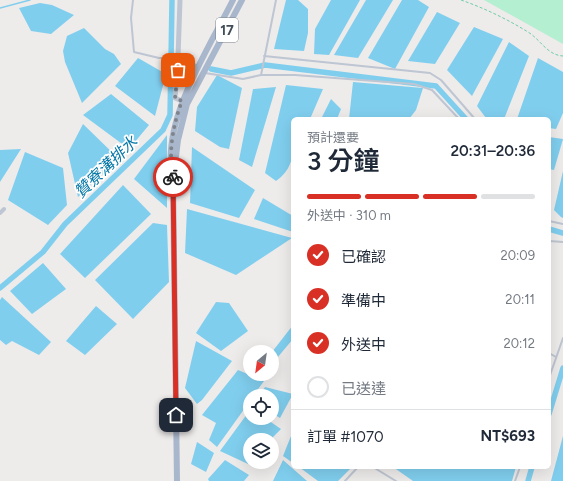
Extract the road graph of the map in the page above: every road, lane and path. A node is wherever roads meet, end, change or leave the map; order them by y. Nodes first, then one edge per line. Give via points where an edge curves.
1 (132, 0) edge
2 (180, 0) edge
3 (233, 0) edge
4 (242, 0) edge
5 (276, 0) edge
6 (460, 0) edge
7 (264, 56) junction
8 (563, 56) edge
9 (177, 58) junction
10 (204, 73) junction
11 (261, 75) junction
12 (185, 102) junction
13 (457, 117) edge
14 (473, 117) edge
15 (4, 210) dead end
16 (0, 213) edge
17 (551, 221) edge
18 (563, 224) edge
19 (551, 241) edge
20 (563, 242) edge
21 (563, 338) edge
22 (551, 354) edge
23 (556, 357) junction
24 (551, 372) edge
25 (356, 469) edge
26 (376, 469) edge
27 (519, 469) edge
28 (177, 481) edge
29 (345, 481) edge
30 (396, 481) edge
31 (516, 481) edge

1 - 9 lane via 134,52 168,59
2 - 9 street
3 - 12 main road, 17
4 - 10 main road, 17
5 - 7 lane
6 - 8 path via 481,7 529,33 554,55
7 - 11 lane
7 - 14 lane via 430,73 441,80
9 - 12 street via 175,98
10 - 11 lane via 243,79
10 - 12 main road, 17
11 - 13 lane via 295,75 424,86 439,96
12 - 28 main road, 17 via 173,181
15 - 16 street
17 - 18 lane
19 - 20 lane
21 - 23 lane
22 - 23 lane
23 - 24 lane
25 - 29 lane
26 - 30 lane
27 - 31 lane

